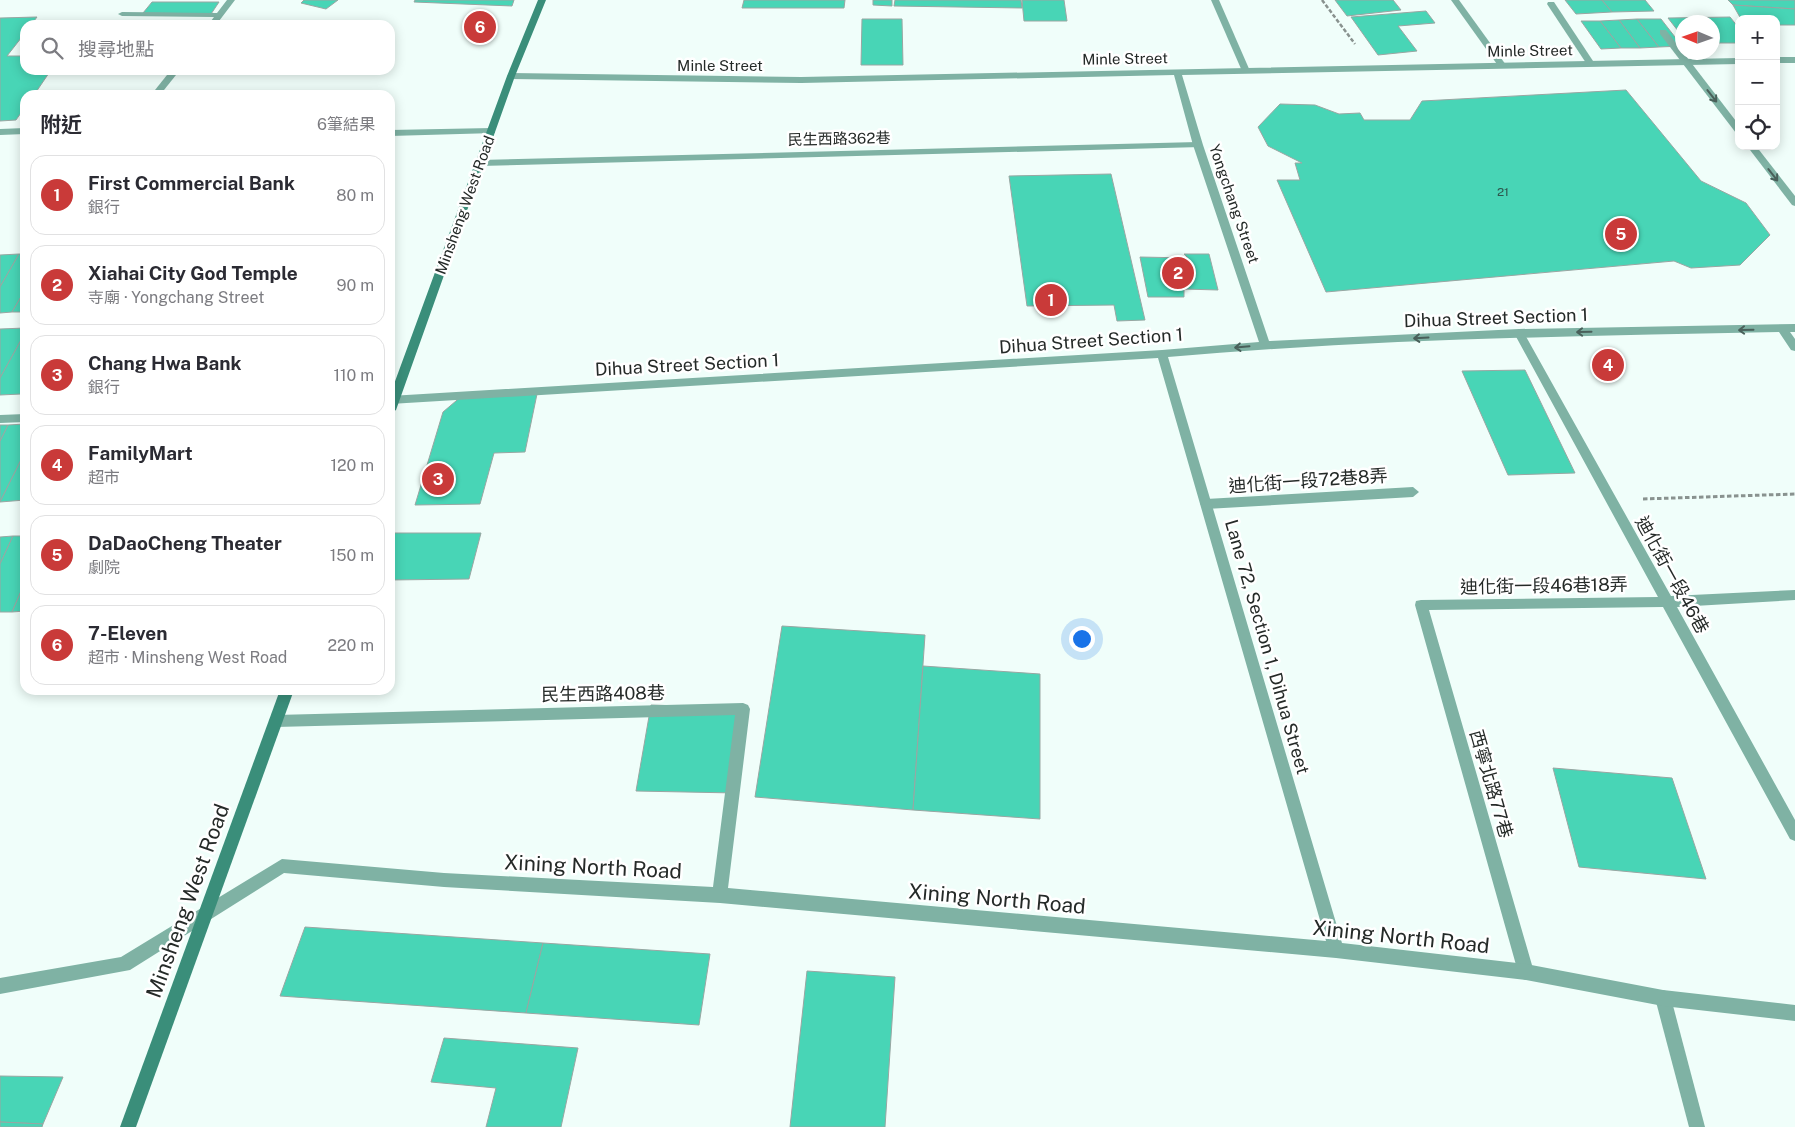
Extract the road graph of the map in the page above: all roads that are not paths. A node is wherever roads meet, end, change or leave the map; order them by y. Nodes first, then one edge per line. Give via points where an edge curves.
1 (231, 0) edge
2 (542, 0) edge
3 (1215, 0) edge
4 (1455, 0) edge
5 (1551, 4) dead end
6 (122, 14) dead end
7 (220, 15) junction
8 (216, 20) edge
9 (1663, 32) dead end
10 (1780, 60) edge
11 (1795, 60) edge
12 (1735, 61) edge
13 (1686, 62) junction
14 (1591, 64) junction
15 (1502, 65) junction
16 (1246, 70) junction
17 (1177, 72) junction
18 (172, 75) edge
19 (511, 76) junction
20 (159, 90) edge
21 (1735, 125) edge
22 (20, 131) edge
23 (492, 131) junction
24 (0, 132) edge
25 (395, 133) edge
26 (1198, 145) junction
27 (1754, 150) edge
28 (480, 163) junction
29 (1795, 203) edge
30 (1795, 328) edge
31 (1782, 329) junction
32 (1519, 333) junction
33 (1265, 345) junction
34 (1795, 346) edge
35 (1162, 354) junction
36 (395, 392) edge
37 (395, 403) edge
38 (20, 418) edge
39 (0, 419) edge
40 (1413, 492) dead end
41 (1206, 504) junction
42 (1795, 595) edge
43 (1667, 602) junction
44 (1421, 605) joint
45 (285, 695) edge
46 (276, 721) junction
47 (1795, 834) edge
48 (720, 895) junction
49 (207, 914) junction
50 (1336, 950) junction
51 (1526, 972) junction
52 (0, 986) edge
53 (1663, 998) junction
54 (1795, 1013) edge
55 (128, 1127) edge
56 (1698, 1127) edge

1 - 7 street
2 - 19 street, Minsheng West Road
3 - 16 street
4 - 15 street
5 - 14 street
6 - 7 street
7 - 8 street
9 - 13 street
10 - 11 street
12 - 13 street, Minle Street
13 - 14 street, Minle Street
13 -> 21 street
14 - 15 street, Minle Street
15 - 16 street, Minle Street
16 - 17 street, Minle Street
17 - 19 street, Minle Street via 801,80
17 - 26 street, Yongchang Street
18 - 20 street
19 - 23 street, Minsheng West Road
22 - 24 street
23 - 25 street
23 - 28 street, Minsheng West Road
26 - 28 street, 民生西路362巷
26 - 33 street, Yongchang Street
27 -> 29 street
28 - 36 street, Minsheng West Road
30 - 31 street, Dihua Street Section 1
31 -> 32 street, Dihua Street Section 1
31 - 34 street
32 -> 33 street, Dihua Street Section 1
32 - 43 street, 迪化街一段46巷
33 -> 35 street, Dihua Street Section 1
35 - 37 street, Dihua Street Section 1
35 - 41 street, Lane 72, Section 1, Dihua Street
38 - 39 street
40 - 41 street, 迪化街一段72巷8弄
41 - 50 street, Lane 72, Section 1, Dihua Street
42 - 43 street, 迪化街一段46巷18弄
43 - 44 street, 迪化街一段46巷18弄
43 - 47 street, 迪化街一段46巷
44 - 51 street, 西寧北路77巷
45 - 46 street, Minsheng West Road
46 - 48 street, 民生西路408巷 via 743,709
46 - 49 street, Minsheng West Road
48 - 49 street, Xining North Road via 444,880 282,866
48 - 50 street, Xining North Road
49 - 52 street, Xining North Road via 124,964
49 - 55 street, Minsheng West Road
50 - 51 street, Xining North Road
51 - 53 street, Xining North Road
53 - 54 street, Xining North Road
53 - 56 street

